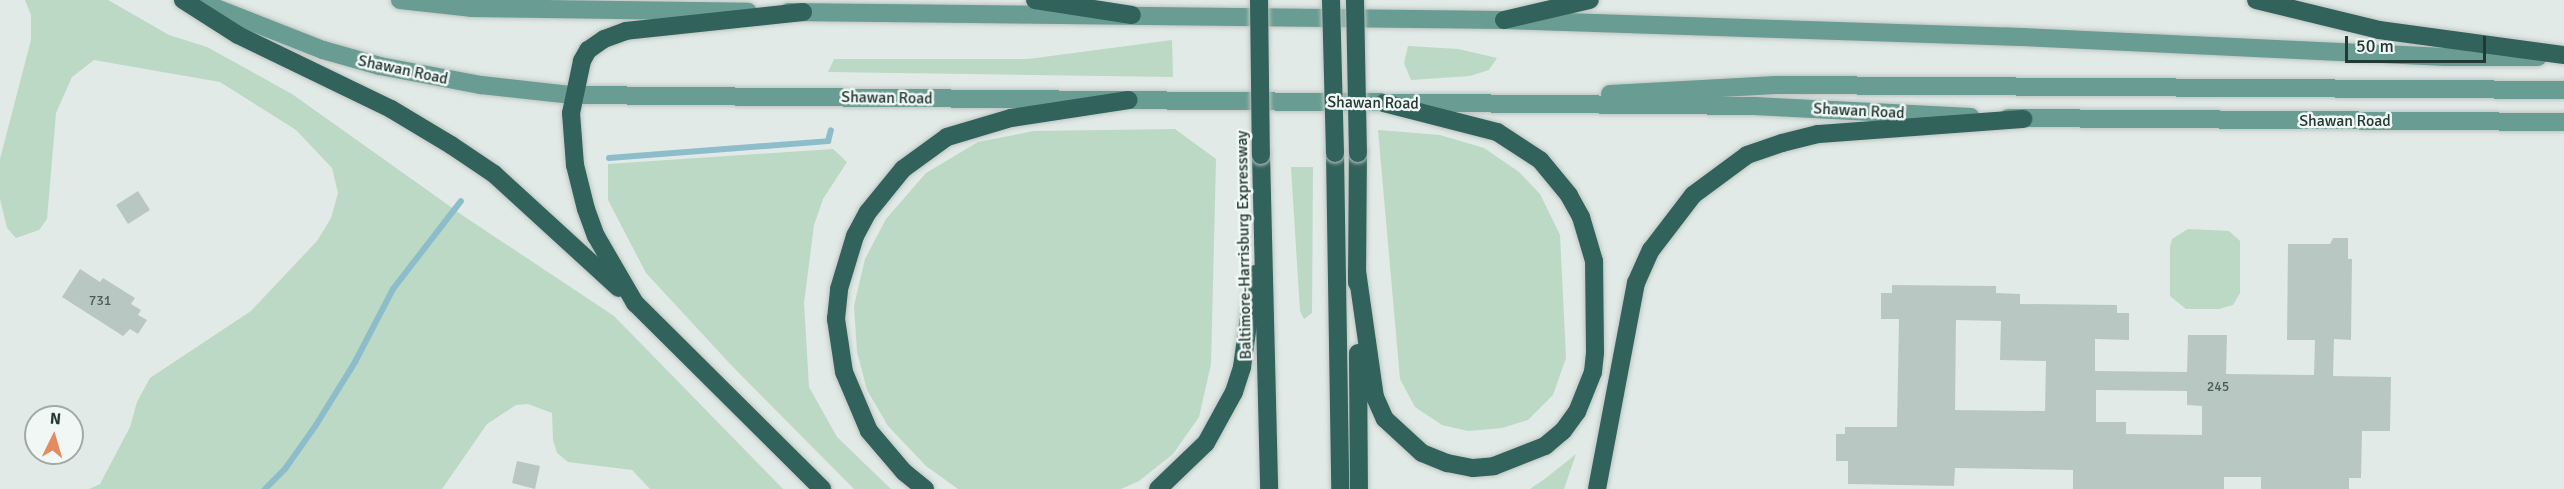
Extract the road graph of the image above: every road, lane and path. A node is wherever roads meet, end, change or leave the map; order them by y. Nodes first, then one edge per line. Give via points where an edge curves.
1 (183, 0) edge
2 (196, 0) edge
3 (400, 0) edge
4 (1035, 0) edge
5 (1259, 0) edge
6 (1331, 0) edge
7 (1355, 0) edge
8 (1590, 0) edge
9 (2256, 0) edge
10 (802, 12) junction
11 (1132, 15) junction
12 (1504, 20) junction
13 (2564, 56) edge
14 (2564, 90) edge
15 (572, 94) junction
16 (1129, 100) junction
17 (1384, 103) junction
18 (1503, 104) junction
19 (2023, 119) junction
20 (2564, 122) edge
21 (1263, 216) junction
22 (1357, 271) junction
23 (635, 303) junction
24 (822, 489) edge
25 (925, 489) edge
26 (1158, 489) edge
27 (1269, 489) edge
28 (1340, 489) edge
29 (1359, 489) edge
30 (1597, 489) edge

1 - 23 highway via 238,35 391,109 451,145 494,174
2 - 15 main road, Shawan Road via 323,50 380,66 481,85
3 - 10 main road via 471,8
4 - 11 highway
5 - 21 highway, Baltimore-Harrisburg Expressway, bridge
6 - 28 highway, bridge
7 - 22 highway, bridge
8 - 12 highway
9 - 13 highway via 2379,30
10 - 11 main road
10 - 15 highway via 626,32 604,39 588,50
11 - 12 main road
12 - 13 main road via 2022,37 2446,57
14 - 18 main road via 1776,85 1689,87
15 - 16 main road, Shawan Road
15 - 23 highway via 575,165 586,208 597,236
16 - 17 main road, Shawan Road
16 - 25 highway via 1011,118 947,137 903,169 868,212 855,236 839,289 836,319 844,372 869,431 904,472
17 - 18 main road, Shawan Road
17 - 22 highway via 1497,132 1540,160 1569,195 1581,217 1594,261 1593,372 1577,412 1545,446 1494,466 1464,466 1422,453 1385,419 1375,397
18 - 19 main road, Shawan Road via 1754,106
19 - 20 main road, Shawan Road
19 - 30 highway via 1818,134 1747,155 1693,195 1651,250 1636,283
21 - 26 highway via 1242,367 1234,392 1206,443
21 - 27 highway, Baltimore-Harrisburg Expressway
22 - 29 highway
23 - 24 highway

